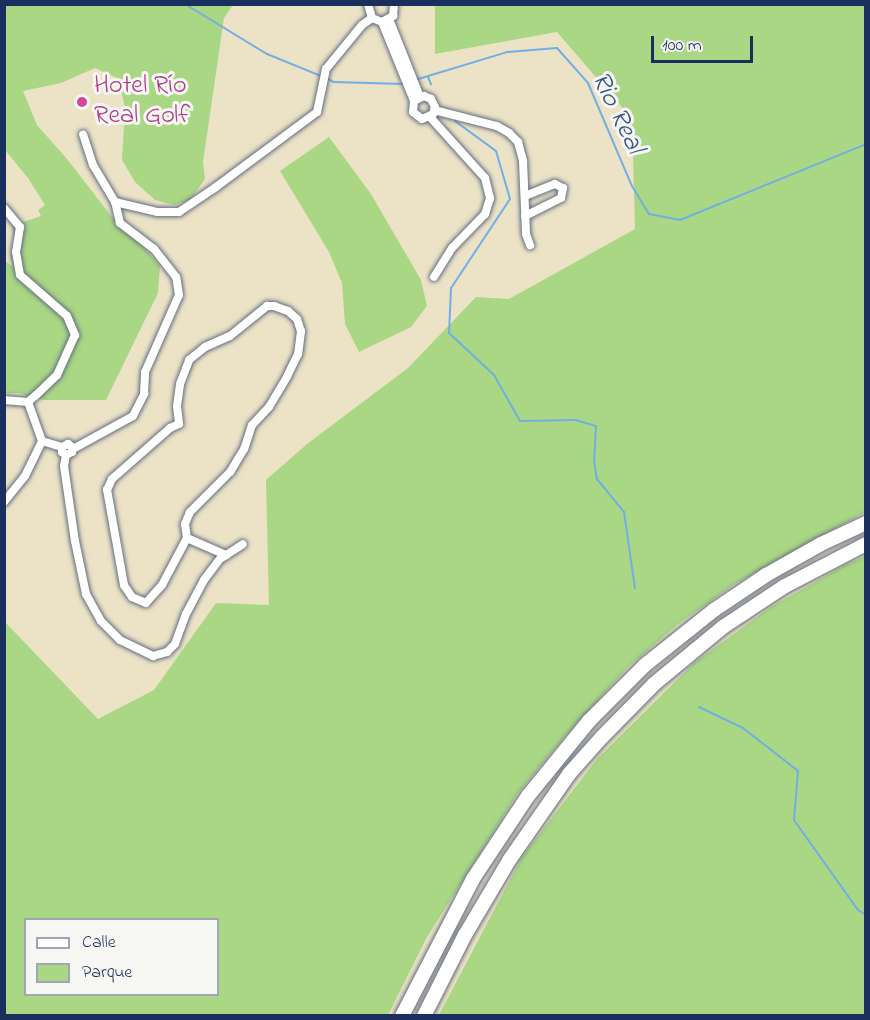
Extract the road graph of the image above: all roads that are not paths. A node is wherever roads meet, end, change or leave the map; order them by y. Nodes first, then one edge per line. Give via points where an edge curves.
1 (368, 4) edge
2 (394, 4) edge
3 (372, 18) junction
4 (385, 20) junction
5 (417, 99) junction
6 (432, 114) junction
7 (83, 135) dead end
8 (525, 196) junction
9 (116, 202) junction
10 (4, 208) edge
11 (525, 216) junction
12 (530, 245) dead end
13 (434, 277) dead end
14 (4, 400) edge
15 (28, 402) junction
16 (42, 441) junction
17 (67, 450) junction
18 (4, 502) edge
19 (866, 523) edge
20 (188, 538) junction
21 (243, 544) dead end
22 (866, 544) edge
23 (226, 555) junction
24 (444, 975) junction
25 (403, 1012) edge
26 (424, 1016) edge
27 (429, 1016) edge

1 - 3 street
2 - 4 street via 395,11
3 - 4 street
3 - 9 street via 326,69 317,112 216,188 179,212 158,212
4 - 5 street
5 - 6 street via 431,99
5 - 6 street via 412,108 415,116 422,119
6 - 8 street via 497,126 509,133 521,150
6 - 13 street via 484,178 490,198 485,214 452,248
7 - 9 street via 93,165
8 - 11 street
8 - 11 street via 555,184 563,188 561,198
9 - 17 street via 120,223 154,249 176,277 179,295 145,372 144,394 133,416
10 - 15 street via 20,227 16,252 20,275 67,316 75,335 57,375
11 - 12 street via 525,234
14 - 15 street
15 - 16 street
16 - 17 street
16 - 18 street via 25,476
17 - 23 street via 64,466 86,594 101,621 120,640 153,656 167,652 175,644 204,580
19 - 25 highway via 821,543 714,610 645,665 596,714 528,796 484,862
20 - 20 street via 185,524 190,512 230,472 252,425 269,407 298,354 301,331 297,319 288,311 267,306 230,336 205,347 189,360 180,384 179,424 129,463 112,479 107,490 124,585 132,597 146,603 162,585
20 - 23 street
21 - 23 street
22 - 24 highway via 785,586 723,627 628,710 569,774 524,837
24 - 26 highway
24 - 27 highway

